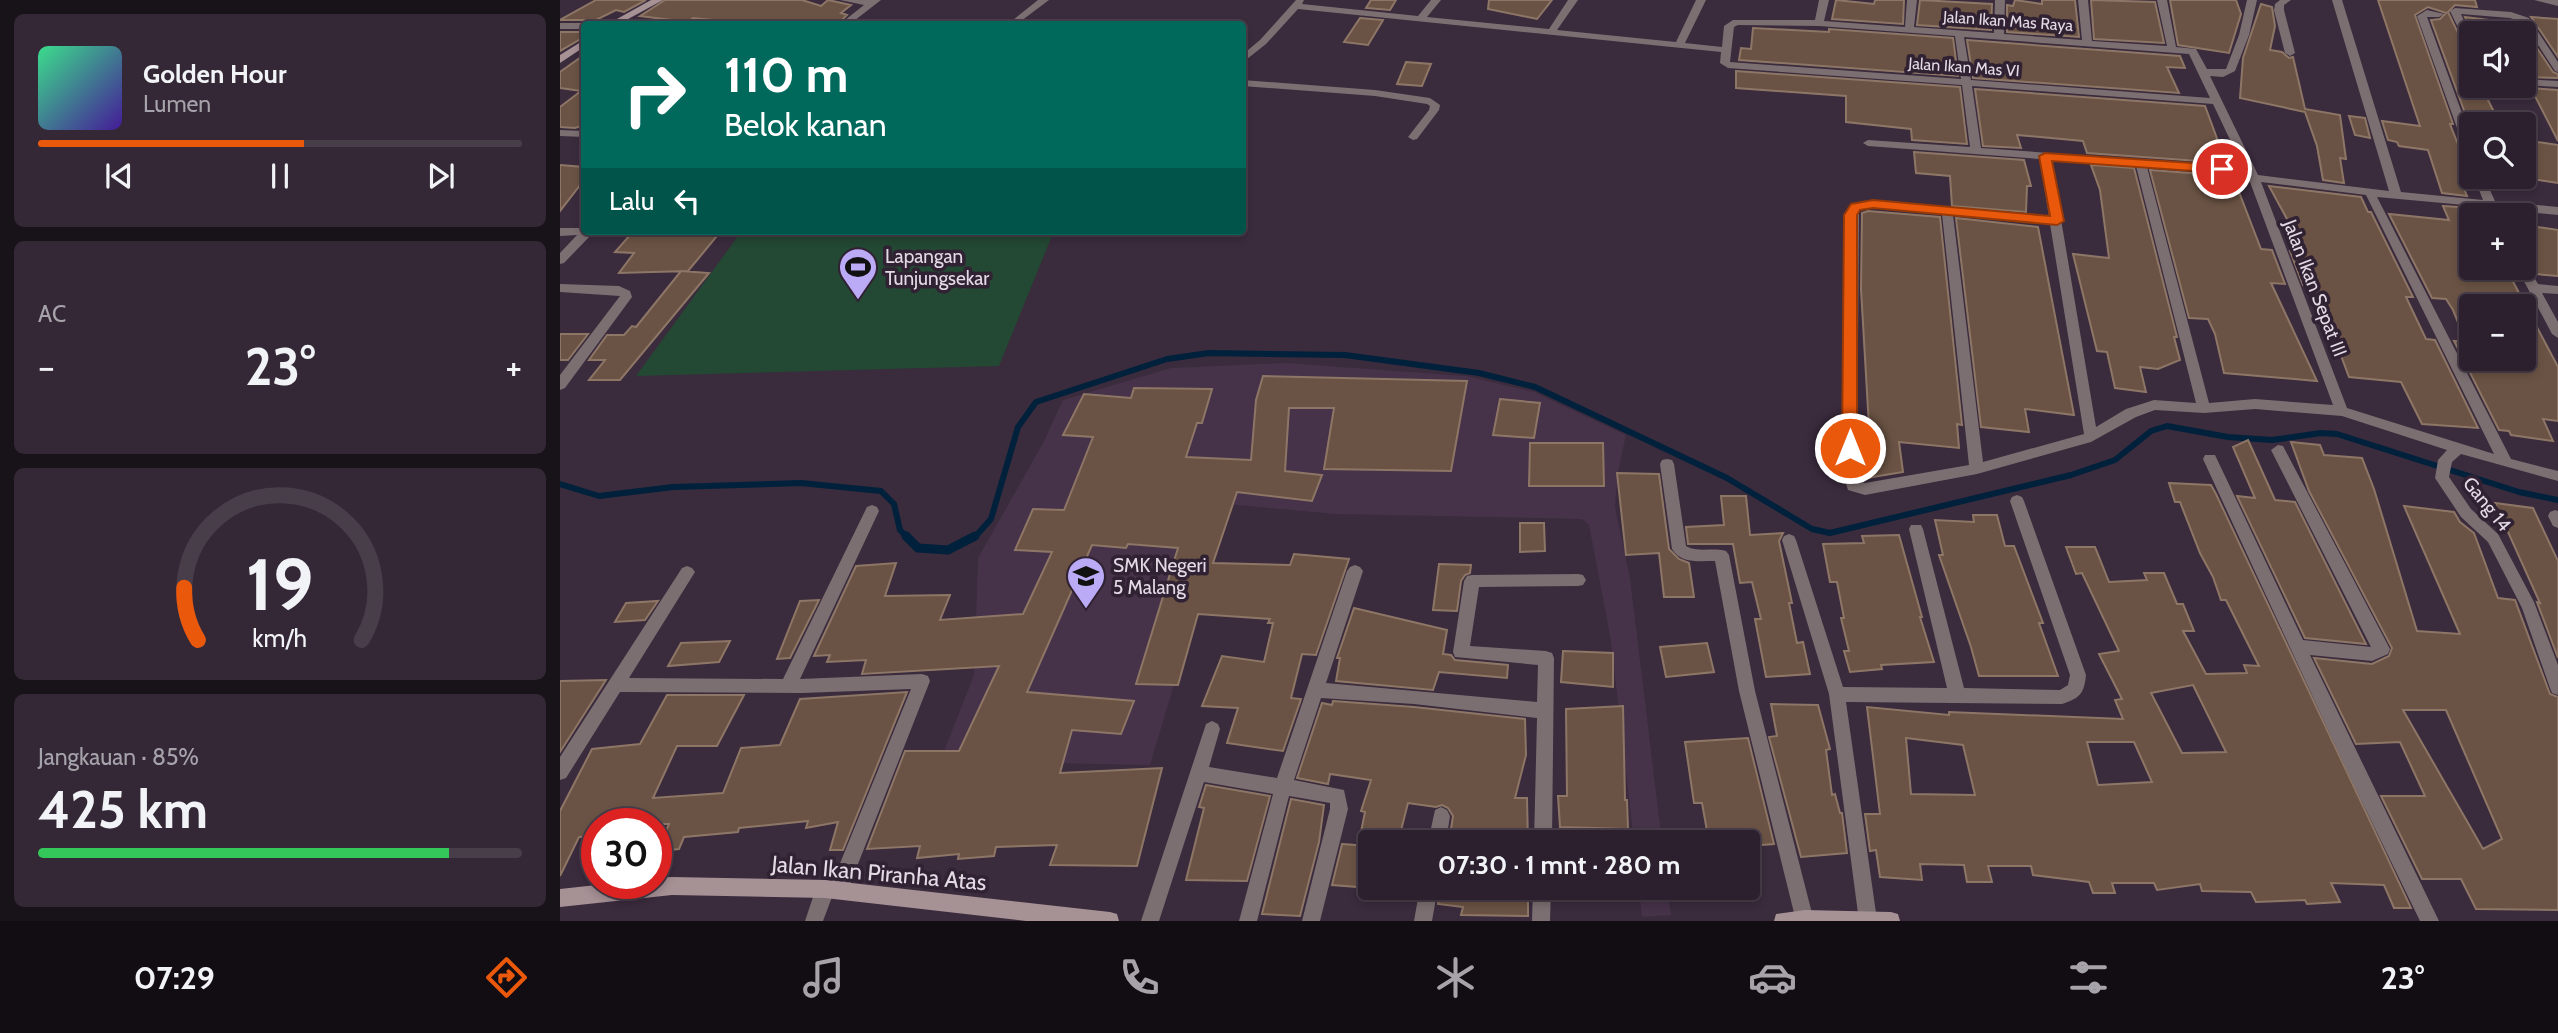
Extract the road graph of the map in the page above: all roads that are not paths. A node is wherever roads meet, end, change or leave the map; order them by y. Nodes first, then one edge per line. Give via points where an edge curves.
1 (658, 0) edge
2 (845, 0) edge
3 (1044, 0) edge
4 (1437, 0) edge
5 (1573, 0) edge
6 (1701, 0) edge
7 (1824, 0) edge
8 (1912, 0) edge
9 (2000, 0) edge
10 (2083, 0) edge
11 (2162, 0) edge
12 (2252, 0) edge
13 (2286, 0) edge
14 (2337, 0) edge
15 (2539, 0) edge
16 (874, 2) edge
17 (1298, 3) edge
18 (2558, 3) edge
19 (2439, 14) dead end
20 (1421, 18) junction
21 (619, 21) edge
22 (849, 21) edge
23 (1016, 21) edge
24 (2460, 21) edge
25 (2527, 21) edge
26 (1819, 23) junction
27 (560, 26) edge
28 (581, 26) edge
29 (1909, 30) junction
30 (1552, 31) junction
31 (1959, 33) junction
32 (2536, 35) edge
33 (1999, 36) junction
34 (2087, 43) junction
35 (581, 45) edge
36 (1679, 45) junction
37 (2172, 49) junction
38 (1726, 50) junction
39 (2193, 51) joint
40 (2290, 53) dead end
41 (1246, 57) edge
42 (560, 60) edge
43 (2558, 69) edge
44 (2203, 72) junction
45 (1246, 83) edge
46 (2536, 83) edge
47 (1968, 84) junction
48 (2558, 85) edge
49 (2215, 101) junction
50 (2459, 119) edge
51 (560, 133) edge
52 (581, 134) edge
53 (1413, 137) dead end
54 (1868, 143) dead end
55 (1976, 150) junction
56 (2045, 156) junction
57 (2141, 164) junction
58 (2252, 175) junction
59 (2483, 189) edge
60 (2370, 193) junction
61 (2396, 195) junction
62 (2488, 203) joint
63 (2536, 208) edge
64 (1947, 211) junction
65 (2558, 211) edge
66 (2057, 221) junction
67 (581, 231) edge
68 (560, 232) edge
69 (584, 235) edge
70 (560, 260) edge
71 (2530, 280) edge
72 (2534, 288) junction
73 (560, 289) edge
74 (2558, 290) edge
75 (2558, 334) edge
76 (560, 385) edge
77 (2204, 408) junction
78 (2342, 411) junction
79 (2091, 437) junction
80 (2458, 448) junction
81 (2278, 450) dead end
82 (2210, 459) dead end
83 (2506, 463) junction
84 (1667, 464) dead end
85 (1977, 469) junction
86 (2558, 475) edge
87 (2017, 502) dead end
88 (872, 511) dead end
89 (1916, 529) dead end
90 (1789, 540) dead end
91 (1355, 571) dead end
92 (687, 572) dead end
93 (1578, 580) dead end
94 (2298, 647) junction
95 (615, 685) junction
96 (788, 686) junction
97 (2558, 688) edge
98 (1317, 690) junction
99 (1838, 694) junction
100 (1957, 695) junction
101 (1546, 711) junction
102 (1212, 729) dead end
103 (560, 772) edge
104 (1198, 773) junction
105 (1283, 787) junction
106 (1441, 816) dead end
107 (1439, 830) edge
108 (1543, 830) edge
109 (832, 890) junction
110 (560, 898) edge
111 (1427, 900) edge
112 (1542, 900) edge
113 (1805, 920) edge
114 (1868, 920) edge
115 (814, 921) edge
116 (1110, 921) edge
117 (1150, 921) edge
118 (1248, 921) edge
119 (1311, 921) edge
120 (1423, 921) edge
121 (1541, 921) edge
122 (1783, 921) edge
123 (1891, 921) edge
124 (2430, 921) edge

1 - 21 street
2 - 16 street
3 - 23 street
4 - 20 street
5 - 30 street
6 - 36 street
7 - 26 street
8 - 29 street
9 - 33 street
10 - 34 street
11 - 37 street
12 - 44 street via 2230,71
13 - 40 street via 2278,10
14 - 61 street
15 - 18 street
16 - 22 street
17 - 20 street
17 - 41 street
19 - 50 street via 2422,16
20 - 30 street
24 - 25 street via 2455,11
26 - 29 street, Jalan Ikan Mas Raya
26 - 38 street, Jalan Ikan Mas Raya via 1735,22 1729,26
27 - 28 street
29 - 31 street, Jalan Ikan Mas Raya
30 - 36 street
31 - 33 street, Jalan Ikan Mas Raya
31 - 47 street
32 - 43 street
33 - 34 street, Jalan Ikan Mas Raya
34 - 37 street, Jalan Ikan Mas Raya
35 - 42 street
36 - 38 street
37 - 39 street, Jalan Ikan Mas Raya
38 - 47 street, Jalan Ikan Mas VI via 1725,63 1730,66
39 - 44 street, Jalan Ikan Sepat III
44 - 49 street, Jalan Ikan Sepat III
45 - 53 street via 1430,101 1434,110
46 - 48 street
47 - 49 street, Jalan Ikan Mas VI
47 - 55 street
49 - 58 street, Jalan Ikan Sepat III
51 - 52 street
54 - 55 street
55 - 56 street
56 - 57 street
56 - 66 street
57 - 58 street
57 - 77 street
58 - 60 street
58 - 78 street, Jalan Ikan Sepat III
59 - 62 street
60 - 61 street
60 - 83 street
61 - 62 street
63 - 65 street
64 - 66 street
64 - 85 street
64 - 85 street via 1873,204 1859,205 1852,212 1850,481 1865,489
66 - 79 street
67 - 68 street
69 - 70 street
71 - 72 street
72 - 74 street
72 - 75 street
73 - 76 street via 619,290 626,298
77 - 78 street via 2255,404
77 - 79 street via 2144,407
78 - 80 street
79 - 85 street
80 - 83 street
80 - 97 street, Gang 14 via 2445,460 2442,478 2466,513 2493,538 2529,607
81 - 94 street via 2382,649 2372,654
82 - 94 street
83 - 86 street
84 - 113 street via 1679,549 1688,555 1721,555 1747,691
87 - 100 street via 2078,675 2077,685 2062,696
88 - 96 street
89 - 100 street
90 - 99 street
91 - 98 street
92 - 95 street
93 - 101 street via 1472,581 1461,652 1546,658
94 - 124 street
95 - 96 street
95 - 103 street
96 - 109 street via 922,681
98 - 101 street
98 - 105 street
99 - 100 street
99 - 114 street
101 - 108 street
102 - 104 street
104 - 105 street
104 - 117 street
105 - 118 street
105 - 119 street via 1339,799
106 - 107 street
109 - 110 street, Jalan Ikan Piranha Atas via 671,886
109 - 115 street
109 - 116 street, Jalan Ikan Piranha Atas
111 - 120 street
112 - 121 street
113 - 114 street
113 - 122 street
114 - 123 street

